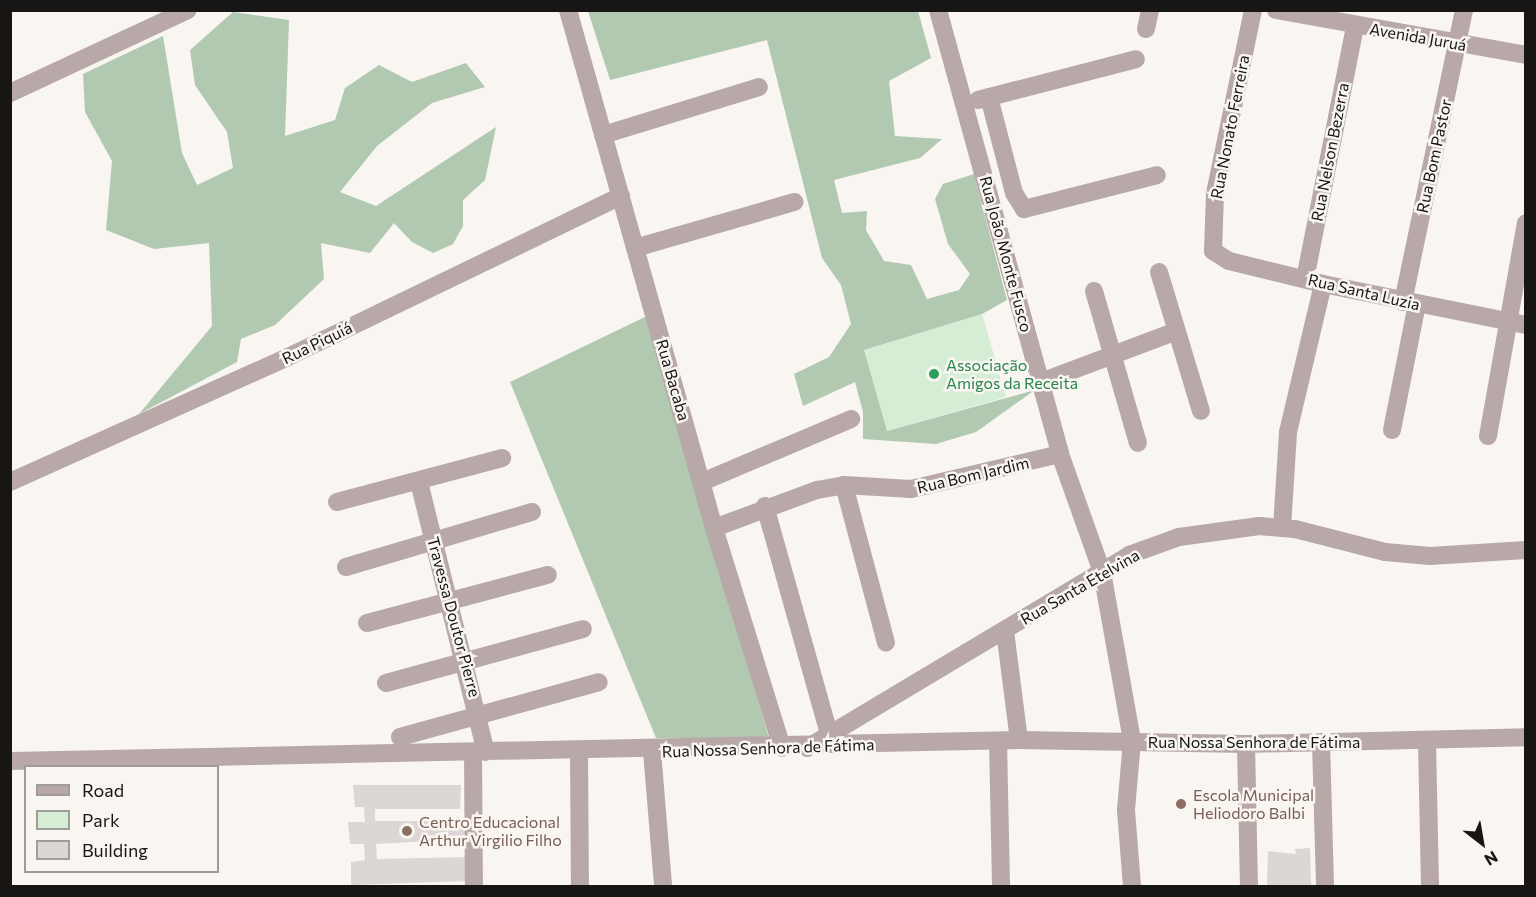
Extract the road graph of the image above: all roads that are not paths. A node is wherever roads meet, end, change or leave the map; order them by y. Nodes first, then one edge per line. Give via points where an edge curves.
1 (188, 10) edge
2 (568, 10) edge
3 (938, 10) edge
4 (1150, 10) edge
5 (1253, 10) edge
6 (1276, 10) edge
7 (1464, 10) edge
8 (1355, 26) junction
9 (1146, 29) dead end
10 (1457, 43) junction
11 (1526, 55) edge
12 (1136, 59) dead end
13 (759, 87) dead end
14 (10, 93) edge
15 (989, 97) junction
16 (965, 103) junction
17 (603, 135) junction
18 (1157, 175) dead end
19 (621, 196) junction
20 (794, 202) dead end
21 (1526, 223) edge
22 (1211, 244) joint
23 (635, 248) junction
24 (1159, 272) dead end
25 (1305, 279) junction
26 (1323, 284) junction
27 (1094, 291) dead end
28 (1410, 303) junction
29 (1506, 321) junction
30 (1526, 325) edge
31 (1177, 331) junction
32 (1112, 357) junction
33 (1041, 382) junction
34 (1201, 411) dead end
35 (851, 419) dead end
36 (1392, 430) dead end
37 (1488, 436) dead end
38 (1138, 443) dead end
39 (1060, 454) junction
40 (502, 458) dead end
41 (10, 482) edge
42 (419, 482) junction
43 (702, 482) junction
44 (844, 485) junction
45 (337, 502) dead end
46 (765, 506) junction
47 (532, 512) dead end
48 (714, 528) junction
49 (1282, 528) junction
50 (434, 542) junction
51 (1526, 550) edge
52 (346, 567) dead end
53 (1102, 572) junction
54 (548, 575) dead end
55 (450, 600) junction
56 (367, 623) dead end
57 (583, 629) dead end
58 (1005, 631) junction
59 (886, 643) dead end
60 (466, 660) junction
61 (599, 682) dead end
62 (386, 683) dead end
63 (480, 716) junction
64 (829, 733) junction
65 (400, 737) dead end
66 (1526, 737) edge
67 (1019, 740) junction
68 (998, 741) junction
69 (1132, 741) junction
70 (1321, 742) junction
71 (1427, 742) junction
72 (1246, 744) junction
73 (782, 748) junction
74 (807, 748) junction
75 (579, 751) junction
76 (652, 751) junction
77 (480, 752) junction
78 (10, 761) edge
79 (474, 886) edge
80 (580, 886) edge
81 (663, 886) edge
82 (1001, 886) edge
83 (1132, 886) edge
84 (1249, 886) edge
85 (1324, 886) edge
86 (1430, 886) edge

1 - 14 street
2 - 17 street, Rua Bacaba
3 - 16 street, Rua João Monte Fusco
4 - 9 street
5 - 22 street, Rua Nonato Ferreira via 1215,194
6 - 8 street, Avenida Juruá
7 - 10 street, Rua Bom Pastor
8 - 10 street, Avenida Juruá
8 - 25 street, Rua Nelson Bezerra
10 - 11 street, Avenida Juruá
10 - 28 street, Rua Bom Pastor
12 - 15 street
13 - 17 street
15 - 16 street
15 - 18 street via 1014,194 1024,209
16 - 33 street, Rua João Monte Fusco
17 - 19 street, Rua Bacaba
19 - 23 street, Rua Bacaba
19 - 41 street, Rua Piquiá via 288,357
20 - 23 street
21 - 29 street
22 - 25 street, Rua Santa Luzia via 1218,256 1229,261
23 - 43 street, Rua Bacaba
24 - 31 street
25 - 26 street, Rua Santa Luzia
26 - 28 street, Rua Santa Luzia
26 - 49 street via 1288,432
27 - 32 street
28 - 29 street, Rua Santa Luzia
28 - 36 street, Rua Bom Pastor
29 - 30 street, Rua Santa Luzia
29 - 37 street
31 - 32 street
31 - 34 street
32 - 33 street
32 - 38 street
33 - 39 street, Rua João Monte Fusco
35 - 43 street
39 - 44 street, Rua Bom Jardim via 911,489
39 - 53 street, Rua João Monte Fusco
40 - 42 street
42 - 45 street
42 - 50 street, Travessa Doutor Pierre
43 - 48 street, Rua Bacaba
44 - 46 street, Rua Bom Jardim
44 - 59 street
46 - 48 street, Rua Bom Jardim
46 - 64 street
47 - 50 street
48 - 73 street, Rua Bacaba
49 - 51 street, Rua Santa Etelvina via 1385,552 1430,556
49 - 53 street, Rua Santa Etelvina via 1219,528 1179,537 1129,555
50 - 52 street
50 - 55 street, Travessa Doutor Pierre
53 - 58 street, Rua Santa Etelvina
53 - 69 street, Rua João Monte Fusco
54 - 55 street
55 - 56 street
55 - 60 street, Travessa Doutor Pierre
57 - 60 street
58 - 64 street, Rua Santa Etelvina
58 - 67 street
60 - 62 street
60 - 63 street, Travessa Doutor Pierre
61 - 63 street
63 - 65 street
63 - 77 street, Travessa Doutor Pierre
64 - 74 street, Rua Santa Etelvina
66 - 71 street, Rua Nossa Senhora de Fátima
67 - 68 street, Rua Nossa Senhora de Fátima
67 - 69 street, Rua Nossa Senhora de Fátima
68 - 74 street, Rua Nossa Senhora de Fátima
68 - 82 street
69 - 72 street, Rua Nossa Senhora de Fátima
69 - 83 street, Rua João Monte Fusco via 1126,810
70 - 71 street, Rua Nossa Senhora de Fátima
70 - 72 street, Rua Nossa Senhora de Fátima
70 - 85 street
71 - 86 street
72 - 84 street
73 - 74 street, Rua Nossa Senhora de Fátima
73 - 76 street, Rua Nossa Senhora de Fátima
75 - 76 street, Rua Nossa Senhora de Fátima
75 - 77 street, Rua Nossa Senhora de Fátima
75 - 80 street
76 - 81 street
77 - 78 street, Rua Nossa Senhora de Fátima
77 - 79 street, Travessa Doutor Pierre

